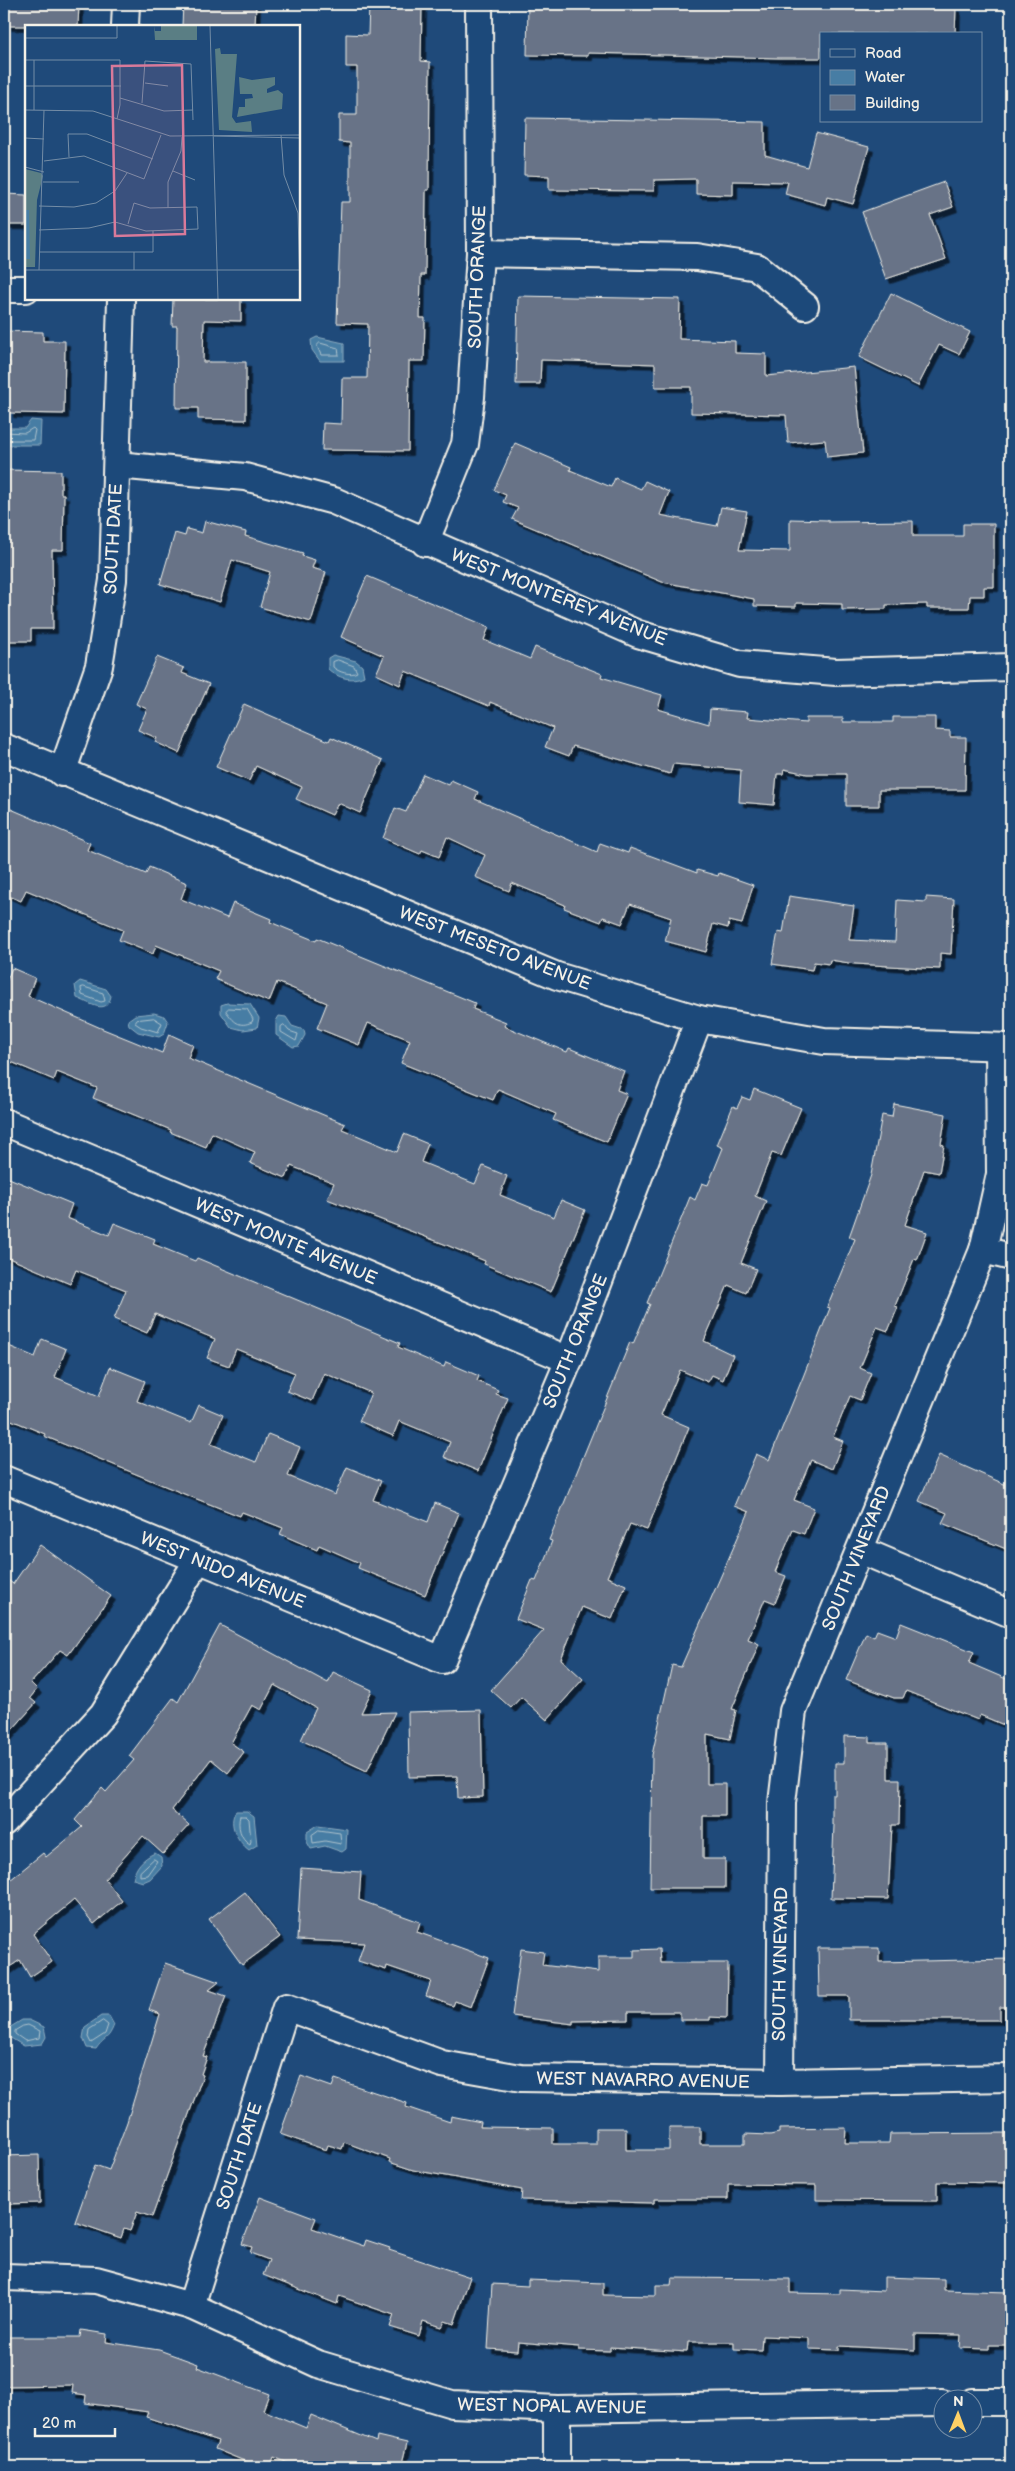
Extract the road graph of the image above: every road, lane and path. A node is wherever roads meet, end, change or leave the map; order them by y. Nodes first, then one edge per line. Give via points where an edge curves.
1 (126, 4) edge
2 (479, 4) edge
3 (125, 25) edge
4 (480, 253) junction
5 (4, 289) edge
6 (25, 289) edge
7 (121, 300) edge
8 (805, 306) dead end
9 (117, 466) junction
10 (425, 543) junction
11 (1011, 667) edge
12 (4, 747) edge
13 (62, 773) junction
14 (700, 1019) junction
15 (1005, 1047) edge
16 (4, 1122) edge
17 (983, 1250) junction
18 (1011, 1257) edge
19 (569, 1360) junction
20 (4, 1480) edge
21 (860, 1550) junction
22 (198, 1560) junction
23 (1011, 1614) edge
24 (442, 1660) joint
25 (4, 1822) edge
26 (286, 2007) joint
27 (1011, 2078) edge
28 (780, 2082) junction
29 (4, 2276) edge
30 (192, 2306) junction
31 (982, 2402) edge
32 (1011, 2402) edge
33 (932, 2403) edge
34 (557, 2409) junction
35 (556, 2467) edge

1 - 3 street
2 - 4 street, SOUTH ORANGE
4 - 8 street via 697,256 757,267
4 - 10 street, SOUTH ORANGE via 472,397 465,444
5 - 6 street
7 - 9 street, SOUTH DATE
9 - 10 street, WEST MONTEREY AVENUE via 245,478 334,501
9 - 13 street, SOUTH DATE via 113,580 99,666
10 - 11 street, WEST MONTEREY AVENUE via 638,634 740,664 836,672
12 - 13 street, WEST MESETO AVENUE
13 - 14 street, WEST MESETO AVENUE via 557,976
14 - 15 street, WEST MESETO AVENUE via 824,1040
14 - 19 street, SOUTH ORANGE
15 - 17 street, SOUTH VINEYARD via 1000,1174
16 - 19 street, WEST MONTE AVENUE
17 - 18 street
17 - 21 street, SOUTH VINEYARD
19 - 24 street, SOUTH ORANGE
20 - 22 street, WEST NIDO AVENUE
21 - 23 street
21 - 28 street, SOUTH VINEYARD via 793,1711 782,1803
22 - 24 street, WEST NIDO AVENUE
22 - 25 street via 103,1714
26 - 28 street, WEST NAVARRO AVENUE via 442,2064 521,2078
26 - 30 street, SOUTH DATE
27 - 28 street, WEST NAVARRO AVENUE
29 - 30 street, WEST NOPAL AVENUE via 96,2280
30 - 34 street, WEST NOPAL AVENUE via 318,2364 452,2404
31 - 32 street
33 - 34 street, WEST NOPAL AVENUE
34 - 35 street

